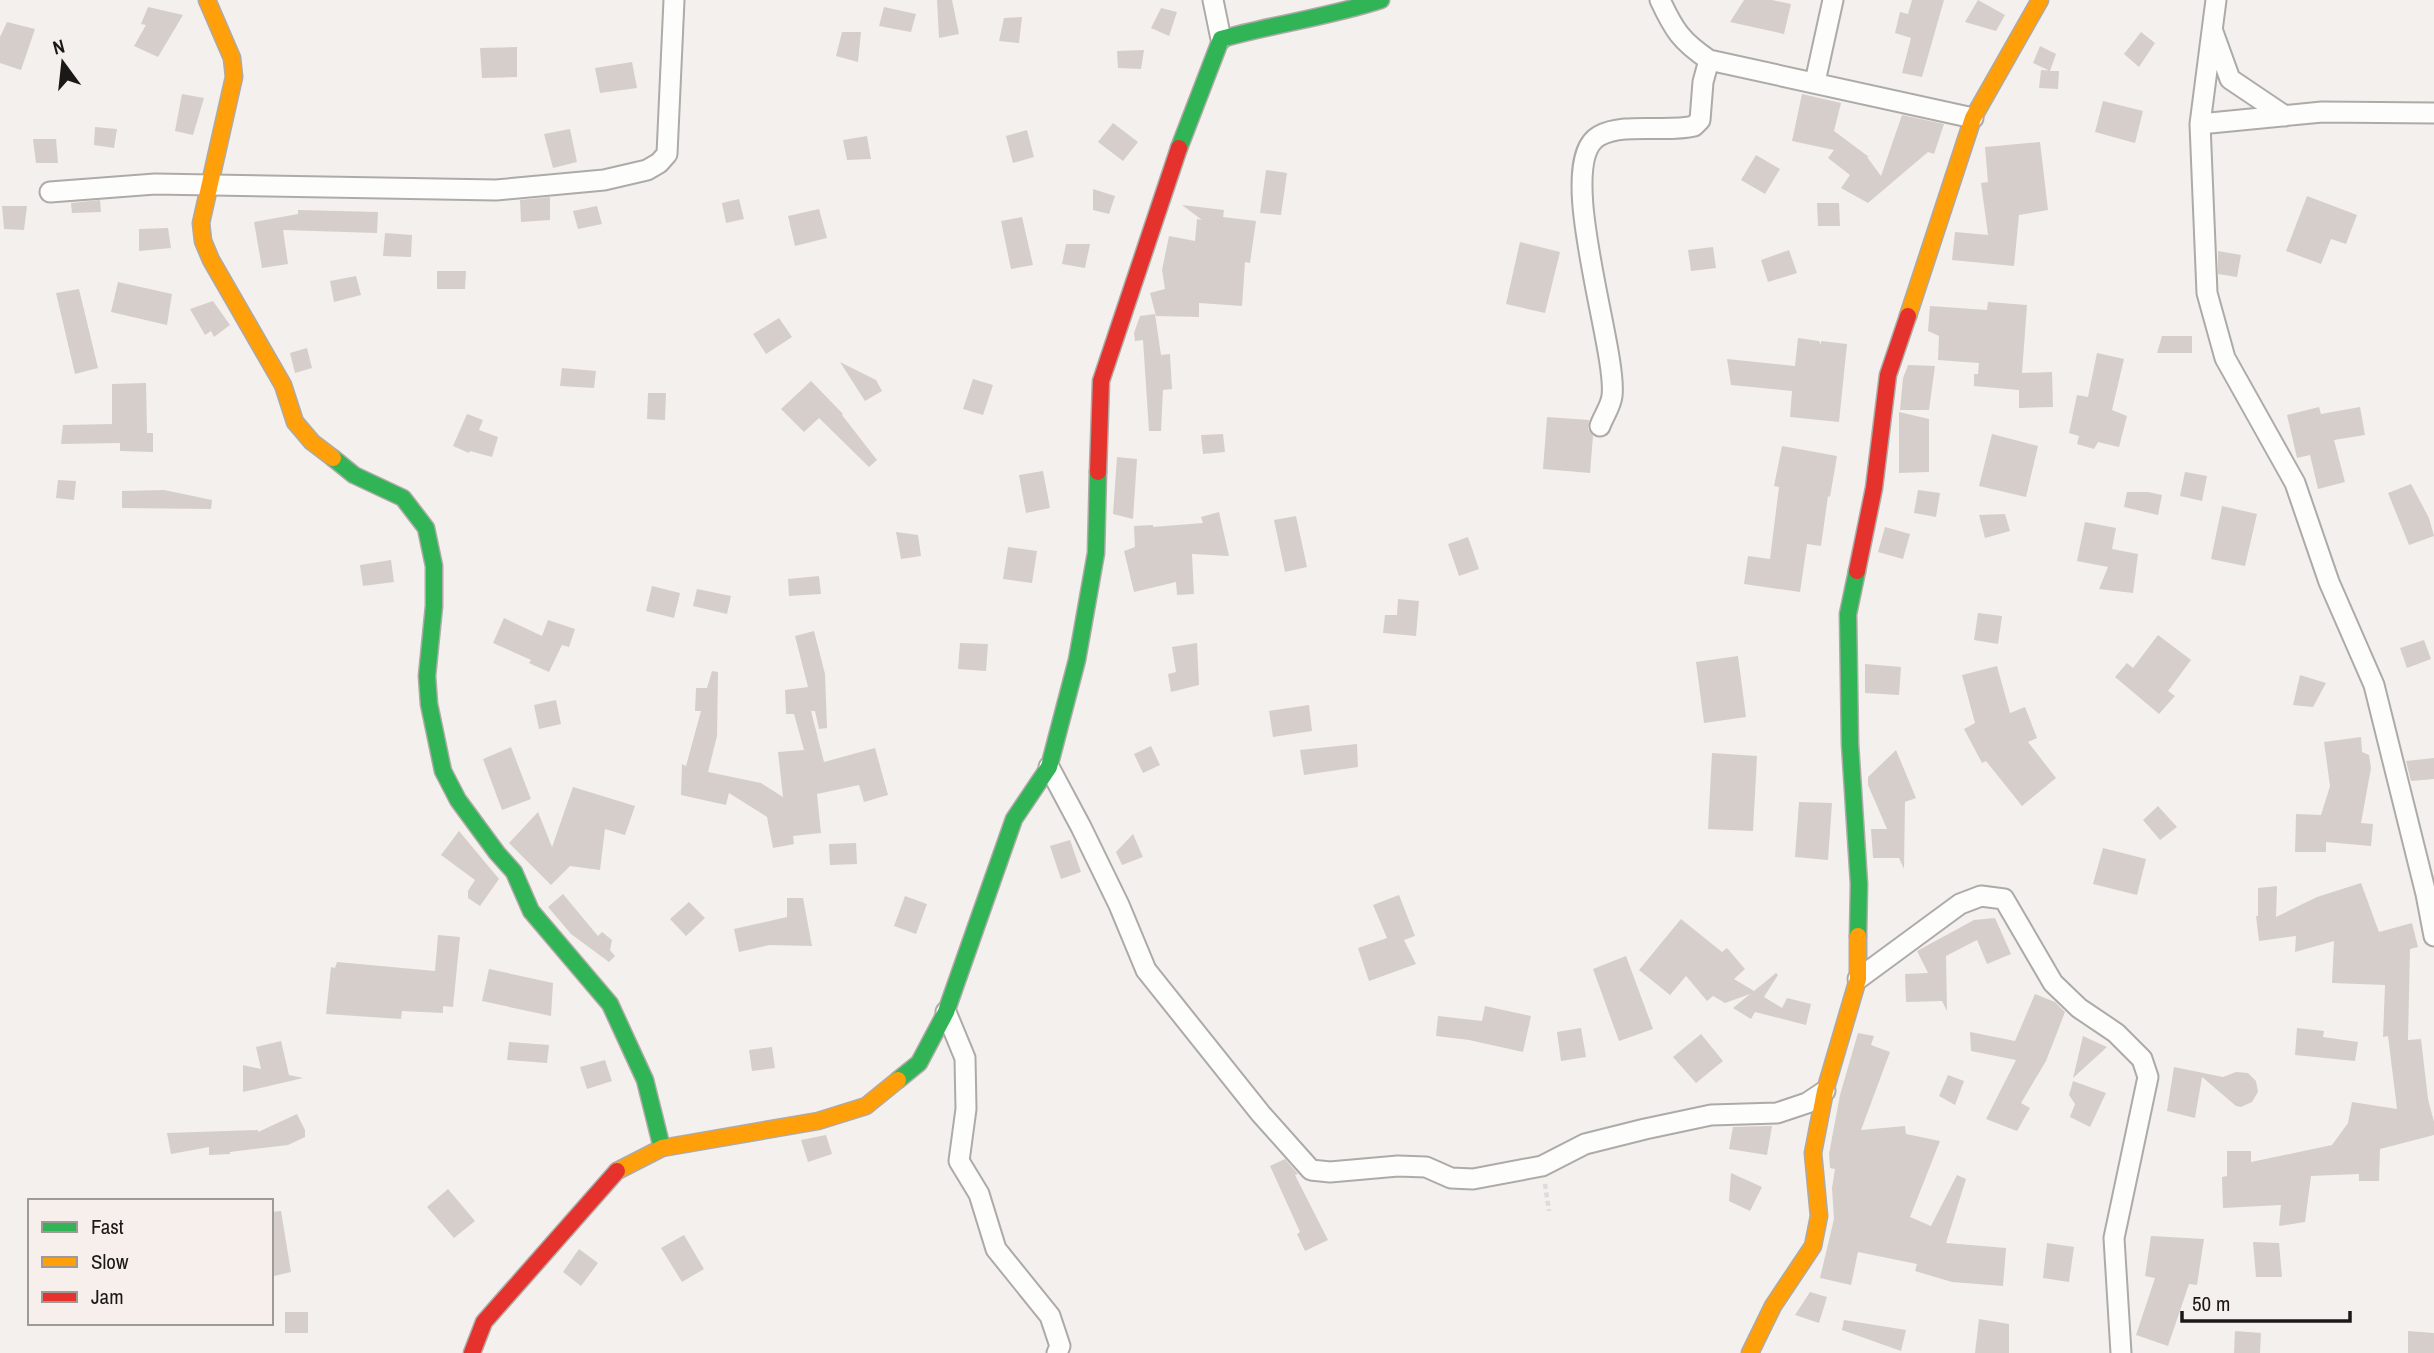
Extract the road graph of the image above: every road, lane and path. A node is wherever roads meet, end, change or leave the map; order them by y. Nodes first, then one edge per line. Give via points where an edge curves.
1 (207, 0) edge
2 (674, 0) edge
3 (1213, 0) edge
4 (1381, 0) edge
5 (1660, 0) edge
6 (1833, 0) edge
7 (2040, 0) edge
8 (2216, 0) edge
9 (2211, 27) junction
10 (1222, 39) junction
11 (1709, 60) junction
12 (1815, 82) junction
13 (2434, 113) edge
14 (2285, 116) junction
15 (1973, 117) junction
16 (2200, 124) junction
17 (210, 186) junction
18 (50, 192) dead end
19 (1600, 426) dead end
20 (1049, 767) junction
21 (2434, 936) edge
22 (1858, 979) junction
23 (947, 1012) junction
24 (1825, 1091) junction
25 (662, 1148) junction
26 (472, 1353) edge
27 (1057, 1353) edge
28 (1749, 1353) edge
29 (2121, 1353) edge

1 - 17 street via 232,58 234,77
2 - 17 street via 667,154 647,170 604,180 496,190
3 - 10 street
4 - 10 street
5 - 11 street via 1675,32
6 - 12 street
7 - 15 street
8 - 9 street
9 - 14 street via 2230,79
9 - 16 street
10 - 20 street via 1182,139 1101,381 1096,553 1077,660
11 - 12 street
11 - 19 street via 1700,120 1694,126 1615,131 1590,142 1583,183 1586,244 1612,397
12 - 15 street
13 - 14 street
14 - 16 street
15 - 22 street via 1888,375 1874,488 1848,614 1859,884
16 - 21 street via 2207,293 2225,358 2295,483 2329,582 2374,685
17 - 18 street via 155,184
17 - 25 street via 201,223 203,241 283,385 295,422 312,442 354,475 403,498 426,528 434,566 427,676 443,771 458,800 514,872 531,911 610,1004 645,1080
20 - 23 street via 1014,819
20 - 24 street via 1146,970 1252,1104 1311,1170 1426,1167 1451,1178 1473,1179 1542,1166 1585,1144 1658,1126 1711,1115 1777,1113
22 - 24 street
22 - 29 street via 1960,904 1981,895 2004,899 2053,983 2142,1059 2147,1086 2114,1238
23 - 25 street via 919,1063 866,1106 818,1121
23 - 27 street via 965,1058 966,1109 959,1161 979,1194 996,1249 1050,1316 1060,1346
24 - 28 street via 1813,1153 1819,1216 1813,1245
25 - 26 street via 619,1169 484,1322

